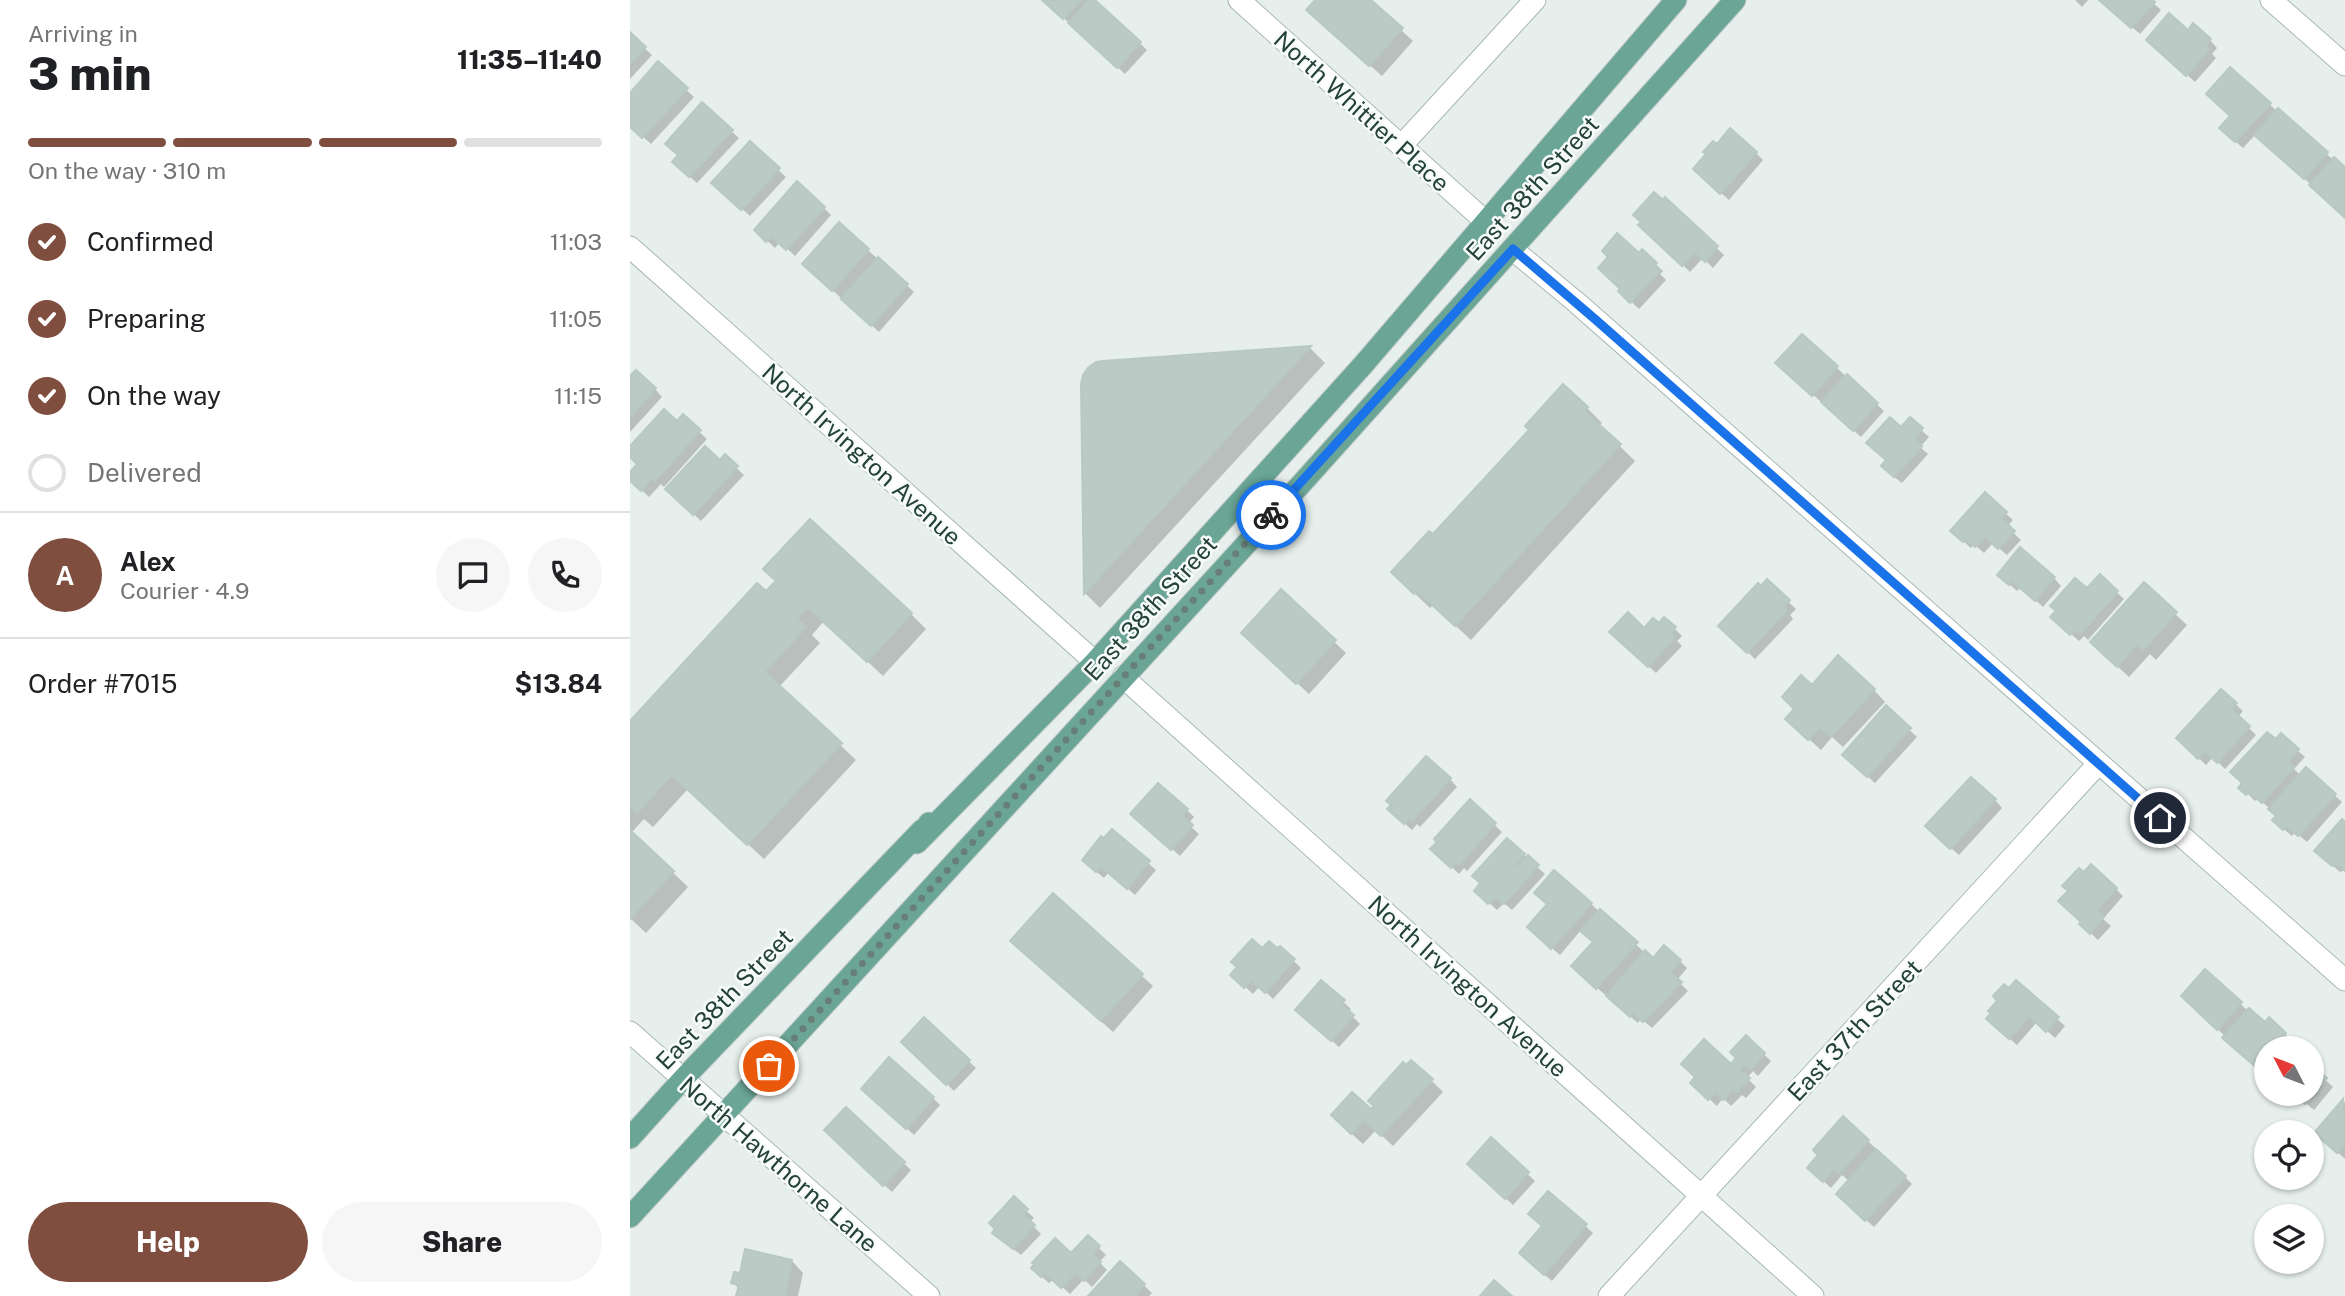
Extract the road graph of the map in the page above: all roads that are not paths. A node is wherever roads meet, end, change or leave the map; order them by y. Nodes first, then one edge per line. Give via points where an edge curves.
1 (1239, 0) edge
2 (1535, 0) edge
3 (1676, 0) edge
4 (1735, 0) edge
5 (2271, 0) edge
6 (2345, 65) edge
7 (1402, 145) junction
8 (1486, 222) junction
9 (630, 247) edge
10 (1513, 249) junction
11 (1095, 662) junction
12 (1123, 677) junction
13 (2098, 764) junction
14 (2345, 980) edge
15 (630, 1032) edge
16 (683, 1079) junction
17 (723, 1116) junction
18 (630, 1138) edge
19 (1701, 1196) junction
20 (630, 1217) edge
21 (929, 1296) edge
22 (1609, 1296) edge
23 (1813, 1296) edge

1 - 7 street, North Whittier Place
2 - 7 street
3 - 8 main road, East 38th Street
4 - 10 main road, East 38th Street
5 - 6 street
7 - 8 street, North Whittier Place
8 - 11 main road, East 38th Street
9 - 11 street, North Irvington Avenue
10 - 12 main road, East 38th Street
10 - 13 street
11 - 16 main road, East 38th Street via 917,843 929,823
12 - 17 main road, East 38th Street
12 - 19 street, North Irvington Avenue
13 - 14 street
13 - 19 street, East 37th Street
15 - 16 street, North Hawthorne Lane
16 - 17 street, North Hawthorne Lane
16 - 18 main road, East 38th Street
17 - 20 main road, East 38th Street
17 - 21 street, North Hawthorne Lane
19 - 22 street, East 37th Street
19 - 23 street, North Irvington Avenue

